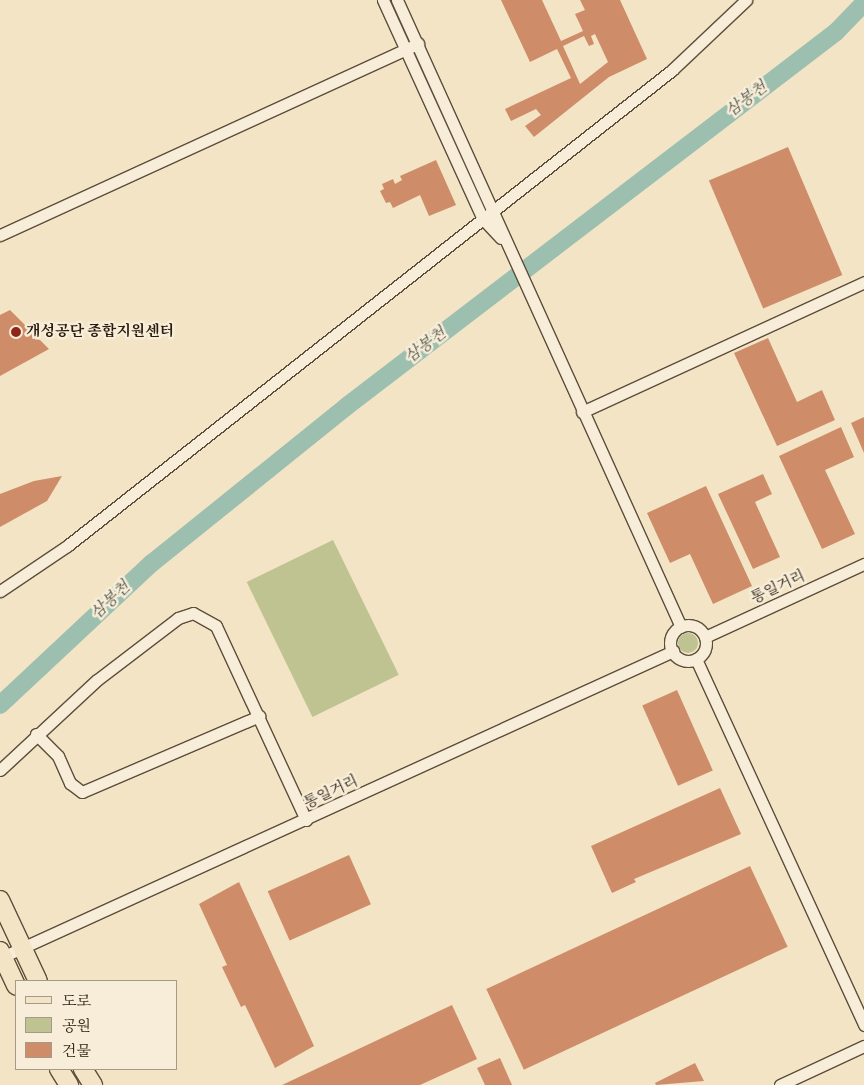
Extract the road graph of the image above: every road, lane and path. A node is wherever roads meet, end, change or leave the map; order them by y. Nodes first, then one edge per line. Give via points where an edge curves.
1 (384, 0) edge
2 (397, 0) edge
3 (746, 0) edge
4 (418, 44) junction
5 (406, 50) junction
6 (494, 211) junction
7 (483, 219) junction
8 (0, 234) edge
9 (502, 239) junction
10 (864, 282) edge
11 (582, 412) junction
12 (864, 564) edge
13 (0, 591) edge
14 (681, 627) junction
15 (705, 638) junction
16 (673, 651) junction
17 (696, 659) junction
18 (259, 716) junction
19 (36, 734) junction
20 (0, 770) edge
21 (306, 820) junction
22 (0, 900) edge
23 (22, 948) junction
24 (1, 955) edge
25 (38, 980) edge
26 (15, 983) edge
27 (864, 1025) edge
28 (864, 1046) edge
29 (60, 1070) edge
30 (84, 1070) edge
31 (69, 1085) edge
32 (93, 1085) edge
33 (780, 1085) edge

1 - 5 street
2 - 4 street
3 - 6 street via 672,70
4 - 5 street
4 - 6 street
5 - 7 street
5 - 8 street
6 - 7 street
6 - 9 street
7 - 9 street
7 - 13 street via 67,546
9 - 11 street
10 - 11 street
11 - 14 street
12 - 15 street, 통일거리
14 - 15 street via 696,627
14 - 16 street via 672,638
15 - 17 street via 704,652
16 - 17 street via 683,660
16 - 21 street, 통일거리
17 - 27 street
18 - 19 street via 82,792 70,783 58,756
18 - 19 street via 216,626 210,619 193,613 178,618
18 - 21 street
19 - 20 street
21 - 23 street, 통일거리
22 - 23 main road
23 - 24 street, 통일거리
23 - 25 main road
24 - 26 main road
28 - 33 street
29 - 31 main road
30 - 32 main road

